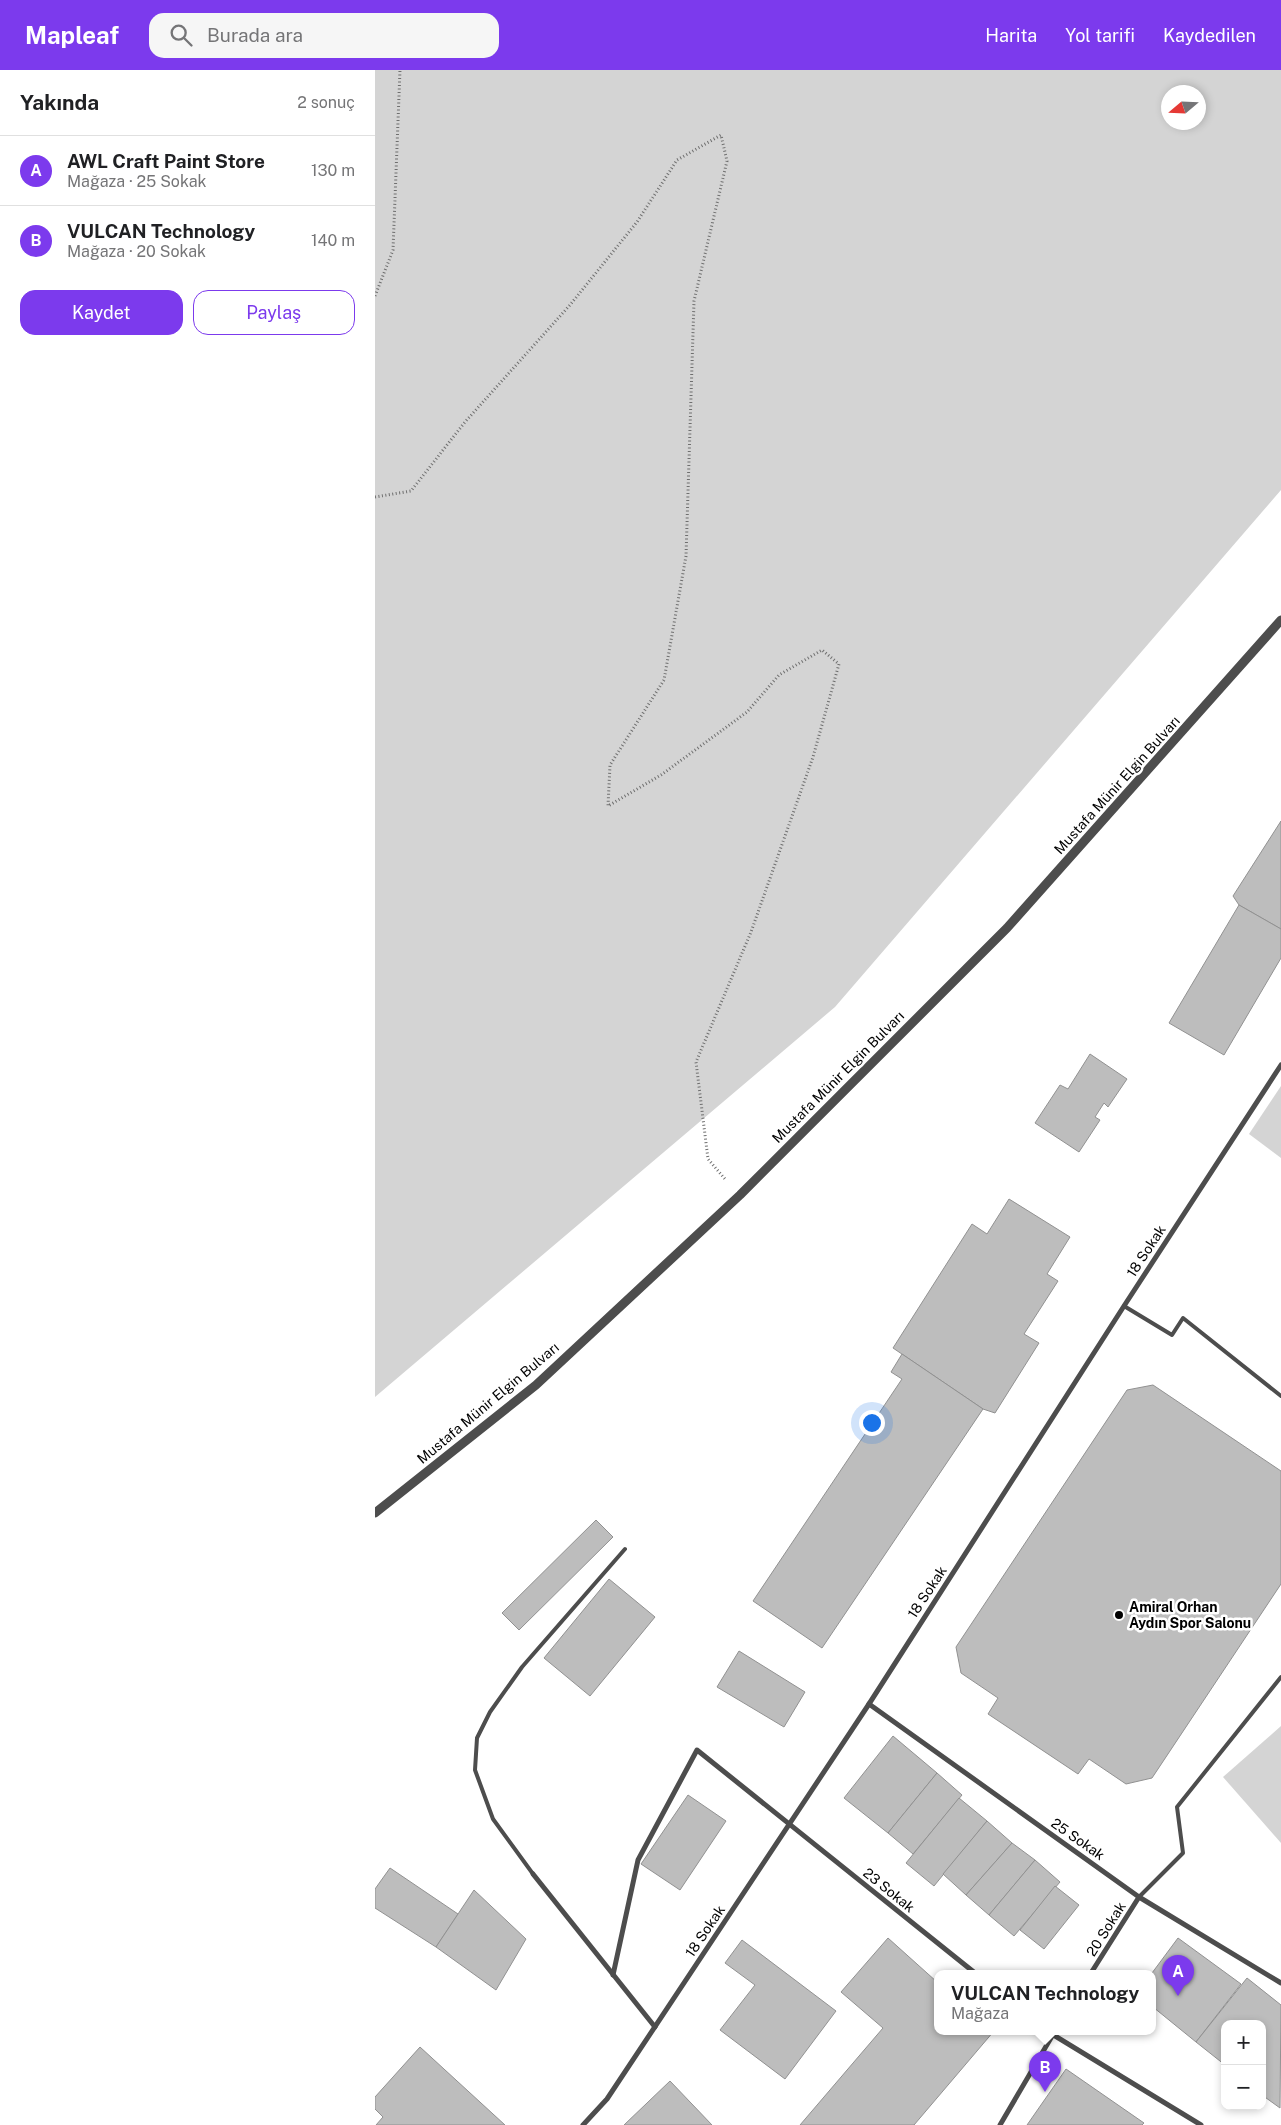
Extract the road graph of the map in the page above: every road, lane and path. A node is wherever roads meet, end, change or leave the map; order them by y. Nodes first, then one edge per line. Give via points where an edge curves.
1 (400, 70) edge
2 (375, 296) edge
3 (375, 497) edge
4 (1281, 620) edge
5 (1281, 1065) edge
6 (739, 1195) junction
7 (1124, 1306) junction
8 (1281, 1396) edge
9 (375, 1513) edge
10 (625, 1548) dead end
11 (1281, 1677) edge
12 (869, 1704) junction
13 (789, 1824) junction
14 (533, 1874) joint
15 (1139, 1897) junction
16 (971, 1970) edge
17 (1093, 1970) edge
18 (613, 1975) junction
19 (1281, 1983) edge
20 (655, 2027) junction
21 (1053, 2035) edge
22 (1057, 2035) edge
23 (583, 2125) edge
24 (999, 2125) edge
25 (1201, 2125) edge

1 - 2 path via 393,250
3 - 6 path via 411,491 465,422 582,290 637,222 677,160 721,135 727,161 694,301 686,556 664,680 610,765 608,806 661,775 747,712 779,675 822,650 839,664 813,757 754,922 696,1062 708,1159
4 - 6 street, Mustafa Münir Elgin Bulvarı via 1007,928
5 - 7 street, 18 Sokak
6 - 9 street, Mustafa Münir Elgin Bulvarı via 536,1385
7 - 8 lane via 1172,1335 1183,1318
7 - 12 street, 18 Sokak
10 - 14 lane via 522,1667 490,1712 477,1738 475,1770 493,1819
11 - 15 lane via 1177,1808 1183,1854
12 - 13 street, 18 Sokak
12 - 15 street, 25 Sokak
13 - 16 street, 23 Sokak
13 - 18 street, 23 Sokak via 697,1750 637,1860
13 - 20 street, 18 Sokak
14 - 18 street
15 - 17 street, 20 Sokak
15 - 19 street, 25 Sokak
18 - 20 street
20 - 23 street, 18 Sokak via 607,2099
21 - 24 street
22 - 25 street

